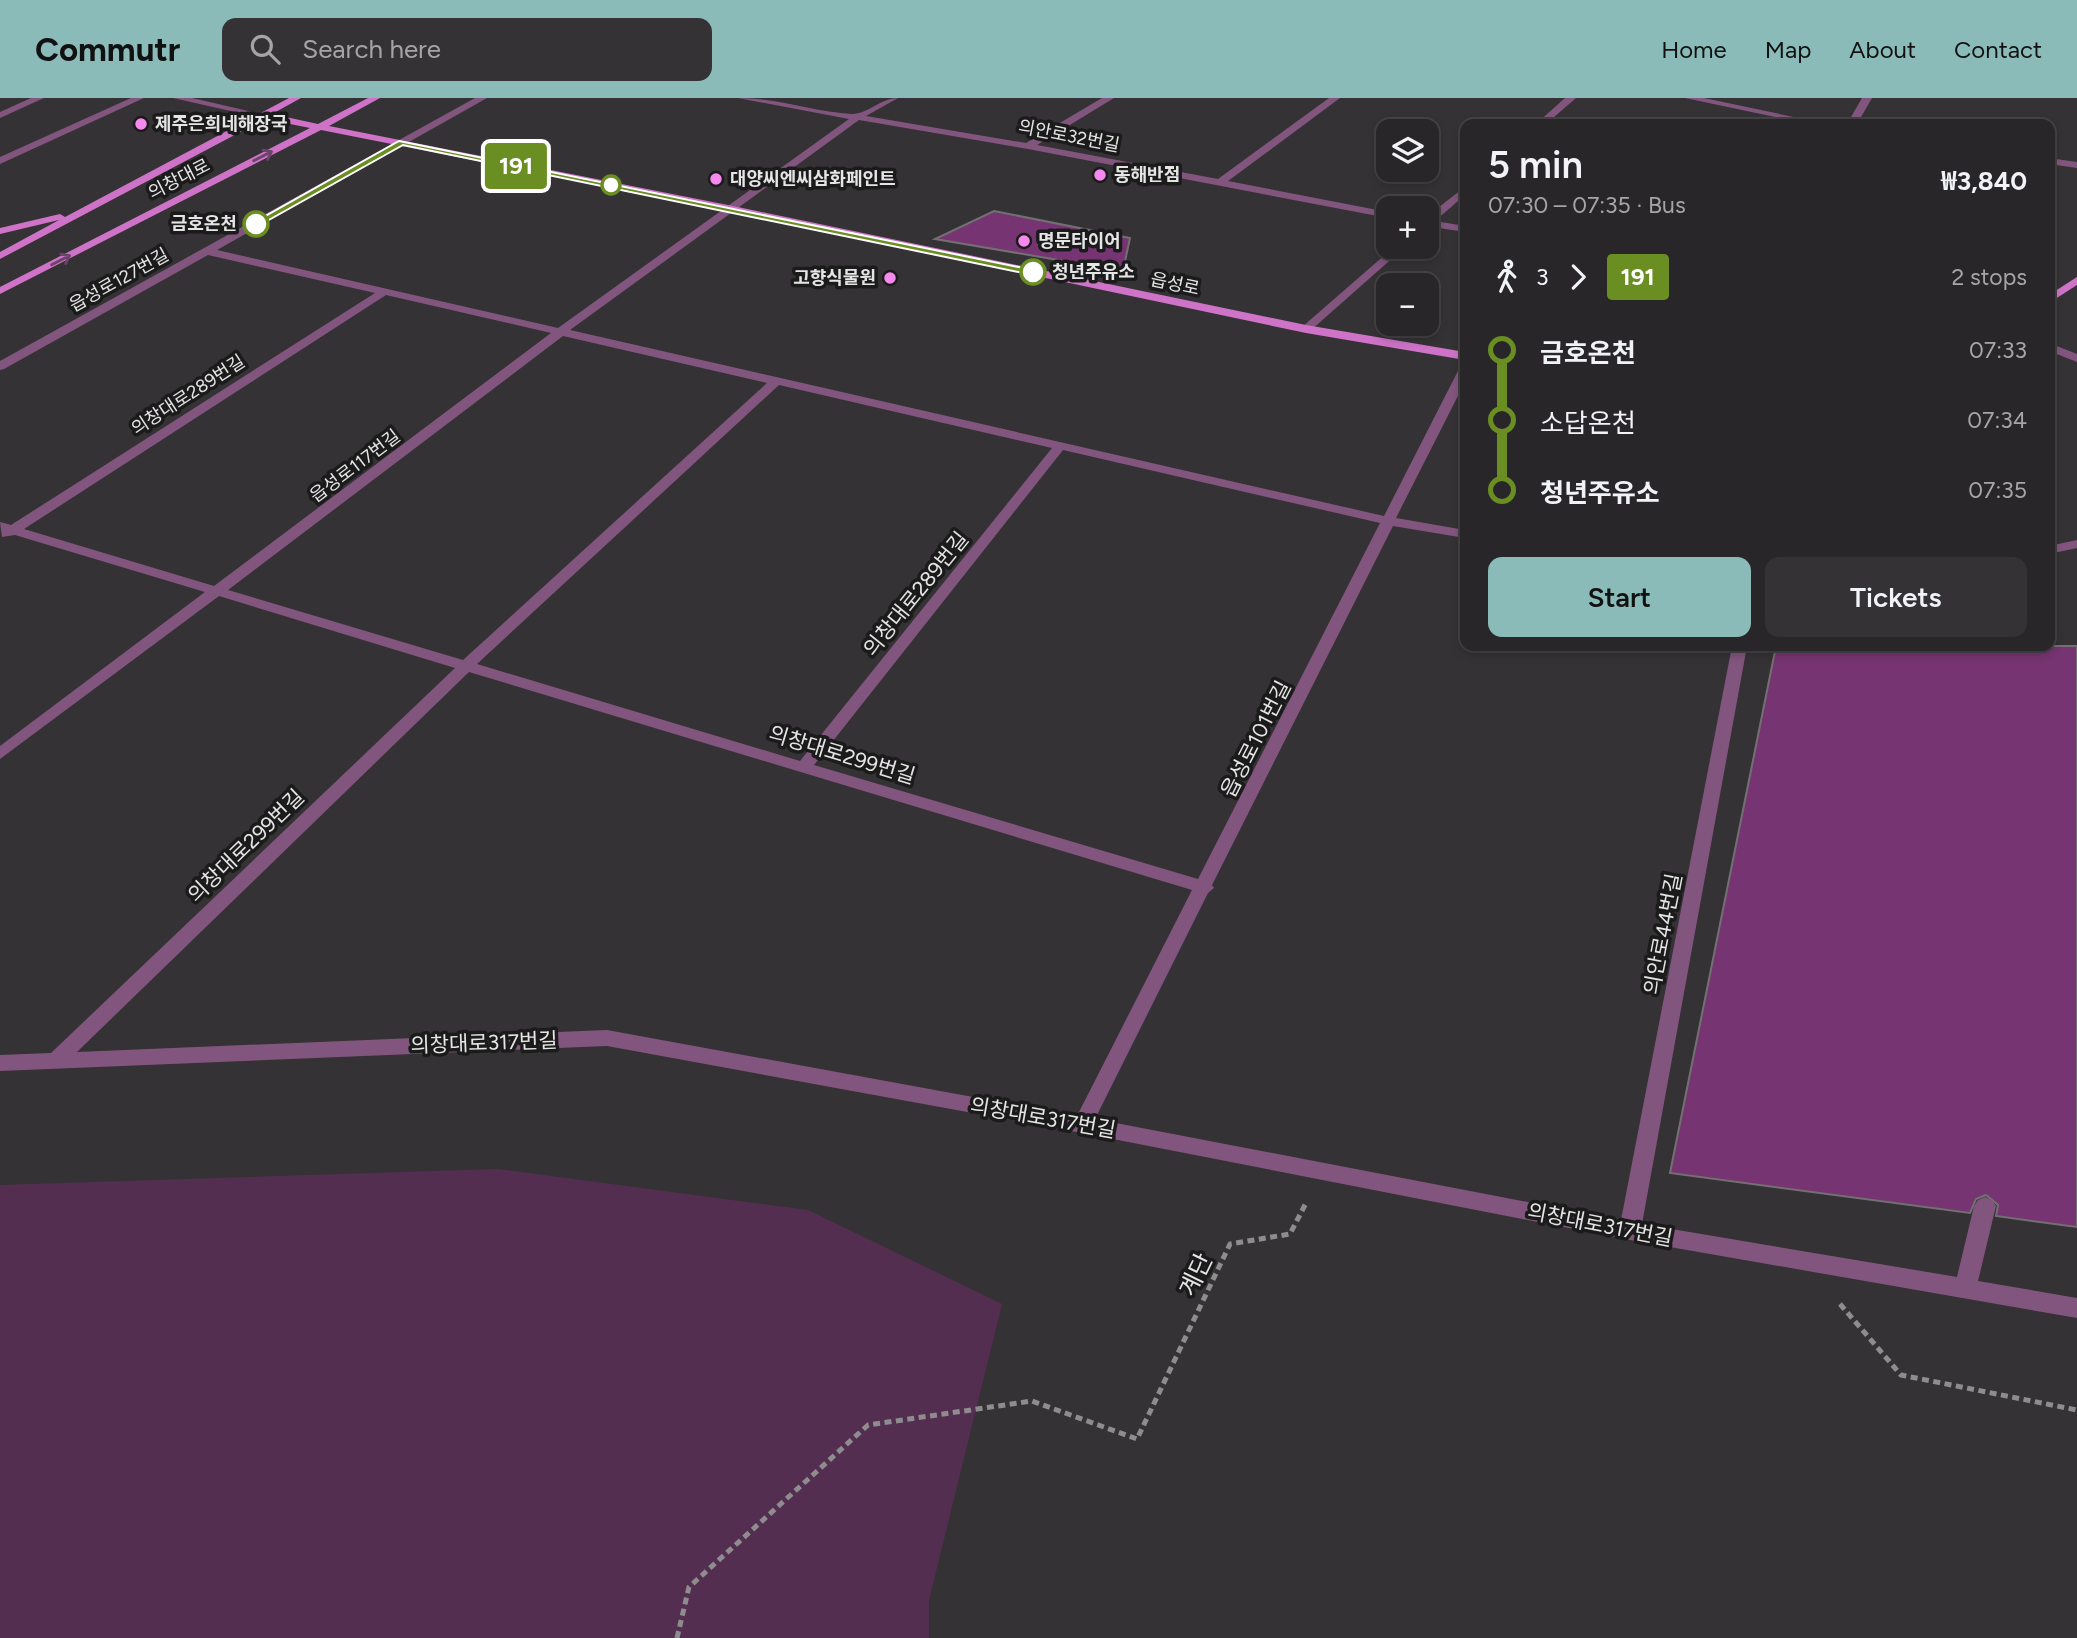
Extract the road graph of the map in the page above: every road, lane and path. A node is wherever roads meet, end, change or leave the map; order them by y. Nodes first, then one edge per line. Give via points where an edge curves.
1 (39, 98) edge
2 (139, 98) edge
3 (177, 98) edge
4 (296, 98) edge
5 (375, 98) edge
6 (482, 98) edge
7 (743, 98) edge
8 (893, 98) edge
9 (1109, 98) edge
10 (1335, 98) edge
11 (1571, 98) edge
12 (1690, 98) edge
13 (1867, 98) edge
14 (0, 115) edge
15 (261, 115) junction
16 (857, 117) junction
17 (1547, 119) edge
18 (1797, 119) edge
19 (1855, 119) edge
20 (319, 127) junction
21 (402, 143) junction
22 (1028, 146) junction
23 (0, 161) edge
24 (2055, 162) edge
25 (2077, 165) edge
26 (1219, 183) junction
27 (1460, 194) edge
28 (733, 209) junction
29 (84, 211) junction
30 (1439, 212) edge
31 (1376, 213) edge
32 (1439, 225) edge
33 (1460, 228) edge
34 (0, 231) edge
35 (206, 251) junction
36 (0, 256) edge
37 (1386, 259) edge
38 (2077, 280) edge
39 (0, 291) edge
40 (384, 292) junction
41 (2055, 296) edge
42 (1306, 330) junction
43 (560, 332) junction
44 (2055, 349) edge
45 (1460, 355) edge
46 (2077, 358) edge
47 (0, 366) edge
48 (1460, 379) edge
49 (776, 381) junction
50 (1060, 446) junction
51 (1388, 521) junction
52 (4, 531) edge
53 (1460, 533) edge
54 (2077, 544) edge
55 (2055, 549) edge
56 (219, 592) junction
57 (1739, 651) edge
58 (466, 666) junction
59 (0, 754) edge
60 (804, 767) junction
61 (1205, 888) junction
62 (58, 1059) junction
63 (0, 1063) edge
64 (1082, 1125) junction
65 (1322, 1171) junction
66 (1984, 1206) dead end
67 (1630, 1231) junction
68 (1803, 1261) junction
69 (1965, 1289) junction
70 (2077, 1308) edge
71 (2077, 1410) edge
72 (677, 1638) edge

1 - 14 street
2 - 23 street
3 - 15 street
4 - 15 main road, 의창대로
5 - 20 main road, 의창대로
6 - 21 street, 읍성로127번길
7 - 16 street, 의안로32번길
8 - 16 street, 읍성로117번길
9 - 22 street
10 - 26 street
11 - 17 street
12 - 18 street
13 - 19 street
15 - 20 main road, 읍성로
15 - 29 main road, 의창대로
16 - 22 street, 의안로32번길
16 - 28 street, 읍성로117번길
20 - 21 main road, 읍성로
39 -> 20 main road, 의창대로
21 - 28 main road, 읍성로
21 - 35 street, 읍성로127번길
22 - 26 street, 의안로32번길
24 - 25 street
26 - 31 street, 의안로32번길
27 - 30 street
28 - 42 main road, 읍성로
28 - 43 street, 읍성로117번길
29 - 34 main road
29 - 36 main road, 의창대로
32 - 33 street
35 - 40 street
35 - 47 street, 읍성로127번길
37 - 42 street
38 - 41 main road
40 - 43 street
40 - 52 street, 의창대로289번길
42 - 45 main road, 읍성로
43 - 49 street
43 - 56 street, 읍성로117번길
44 - 46 street
48 - 51 street, 읍성로101번길
49 - 50 street
49 - 58 street
50 - 51 street
50 - 60 street, 의창대로289번길
51 - 53 street
51 - 61 street, 읍성로101번길
52 - 56 street, 의창대로299번길
54 - 55 street
56 - 58 street, 의창대로299번길
56 - 59 street, 읍성로117번길
57 - 67 street, 의안로44번길
58 - 60 street, 의창대로299번길
58 - 62 street, 의창대로299번길
60 - 61 street, 의창대로299번길
61 - 64 street, 읍성로101번길
62 - 63 street, 의창대로317번길
62 - 64 street, 의창대로317번길 via 607,1038
64 - 65 street, 의창대로317번길
65 - 67 street, 의창대로317번길
65 - 72 path, 계단 via 1290,1234 1230,1244 1137,1439 1032,1401 868,1425 689,1587
66 - 69 street
67 - 68 street, 의창대로317번길
68 - 69 street, 의창대로317번길
68 - 71 path via 1900,1375
69 - 70 street, 의창대로317번길

